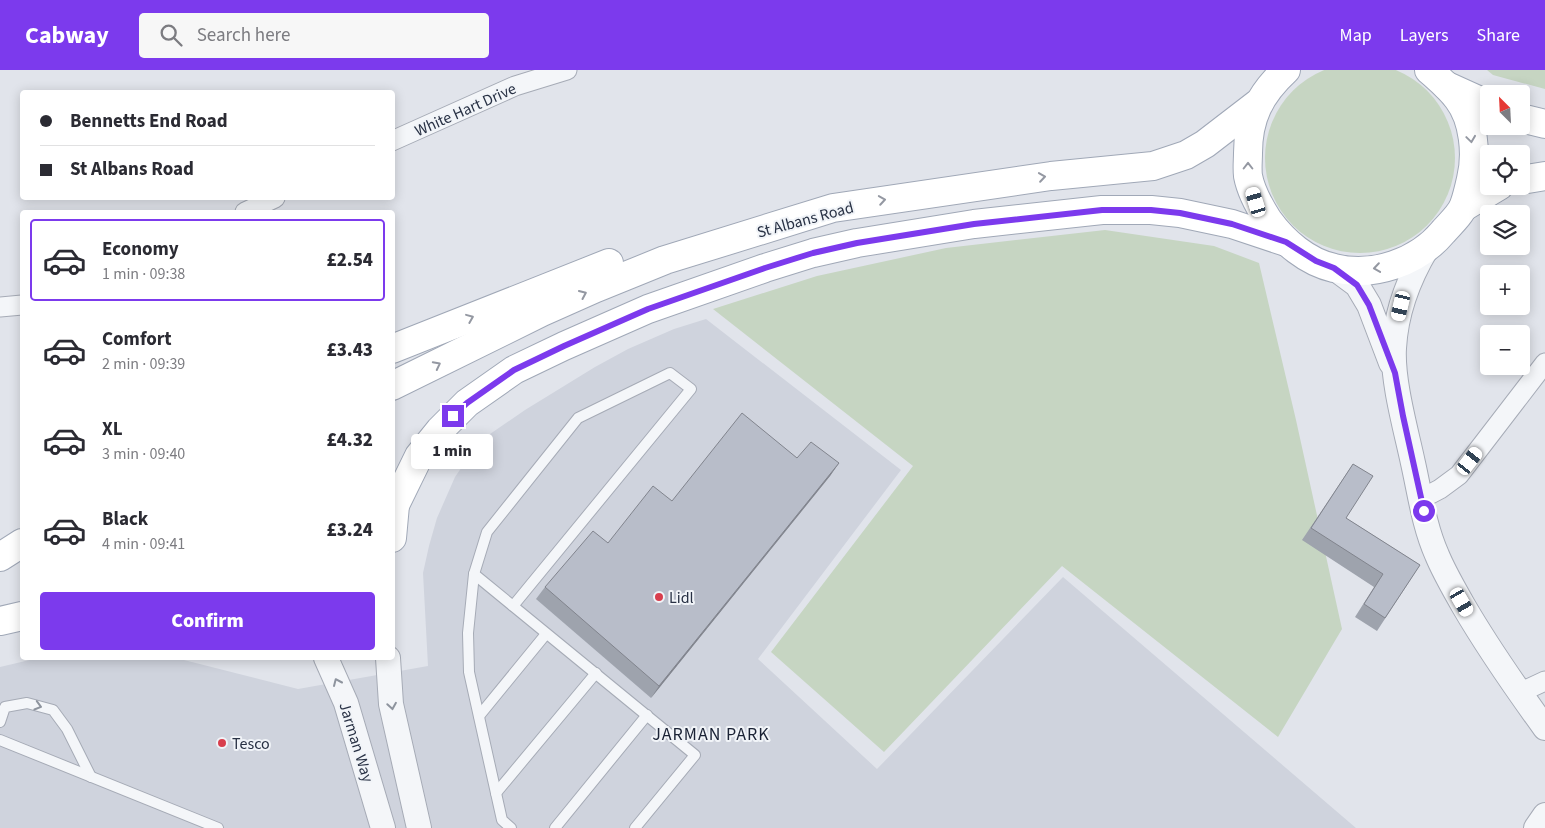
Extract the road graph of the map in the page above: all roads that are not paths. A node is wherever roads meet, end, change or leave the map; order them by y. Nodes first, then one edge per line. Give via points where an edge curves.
1 (567, 70) edge
2 (1286, 70) edge
3 (1437, 76) edge
4 (1480, 100) edge
5 (1257, 104) junction
6 (1530, 120) edge
7 (1545, 124) edge
8 (395, 140) edge
9 (1545, 176) edge
10 (1530, 178) edge
11 (1484, 195) edge
12 (271, 200) edge
13 (1464, 207) junction
14 (834, 208) junction
15 (249, 210) edge
16 (1286, 242) junction
17 (1427, 248) junction
18 (1334, 268) junction
19 (20, 305) edge
20 (0, 307) edge
21 (395, 348) edge
22 (1545, 363) edge
23 (1395, 373) junction
24 (395, 385) edge
25 (395, 499) edge
26 (1421, 499) junction
27 (20, 544) edge
28 (0, 557) edge
29 (20, 560) edge
30 (0, 565) edge
31 (474, 574) junction
32 (513, 606) junction
33 (20, 616) edge
34 (0, 621) edge
35 (546, 634) junction
36 (327, 660) edge
37 (388, 660) edge
38 (596, 673) junction
39 (1545, 681) edge
40 (1519, 693) junction
41 (3, 707) edge
42 (647, 715) junction
43 (479, 716) junction
44 (0, 722) edge
45 (1545, 728) edge
46 (0, 740) edge
47 (91, 777) junction
48 (496, 793) junction
49 (1545, 815) edge
50 (218, 828) edge
51 (383, 828) edge
52 (419, 828) edge
53 (511, 828) edge
54 (555, 828) edge
55 (635, 828) edge
56 (1536, 828) edge

1 - 8 street, White Hart Drive via 515,86
2 - 5 main road
3 - 4 main road
3 -> 13 main road via 1459,100 1472,135 1474,166
14 -> 5 main road, St Albans Road via 1051,176 1154,166 1186,155 1205,144
16 -> 5 main road via 1256,202 1248,175 1248,138
6 - 7 main road
9 - 10 main road
11 - 13 main road
12 - 15 street
13 - 17 main road
21 -> 14 main road via 612,262 669,244
24 -> 14 main road, St Albans Road via 604,284 665,260
16 - 18 main road
16 - 25 main road via 1232,224 1180,213 1102,210 974,224 813,253 648,309 514,370 467,403 440,430 419,456
17 -> 18 main road via 1405,261 1380,269
17 - 23 street via 1409,281 1401,306 1394,349
18 - 23 street via 1357,285 1369,305
19 - 20 street
22 - 26 street via 1459,475
23 - 26 street
26 - 40 street via 1436,555 1478,631
27 - 28 main road
29 - 30 main road
31 - 32 lane
31 - 32 lane via 487,532 578,418 670,373 690,389
31 - 43 lane via 468,633 469,672
32 - 35 lane
33 - 34 main road
35 - 38 lane
35 - 43 lane
51 -> 36 street, Jarman Way via 346,702
37 -> 52 street via 391,704
38 - 42 lane
38 - 48 lane
39 - 40 street
40 - 45 street
41 - 44 lane
41 -> 47 lane via 27,703 52,710 67,729
42 - 54 lane
42 - 55 lane via 695,755
43 - 48 lane
46 - 47 lane
47 - 50 lane
48 - 53 lane via 502,820
49 - 56 street

